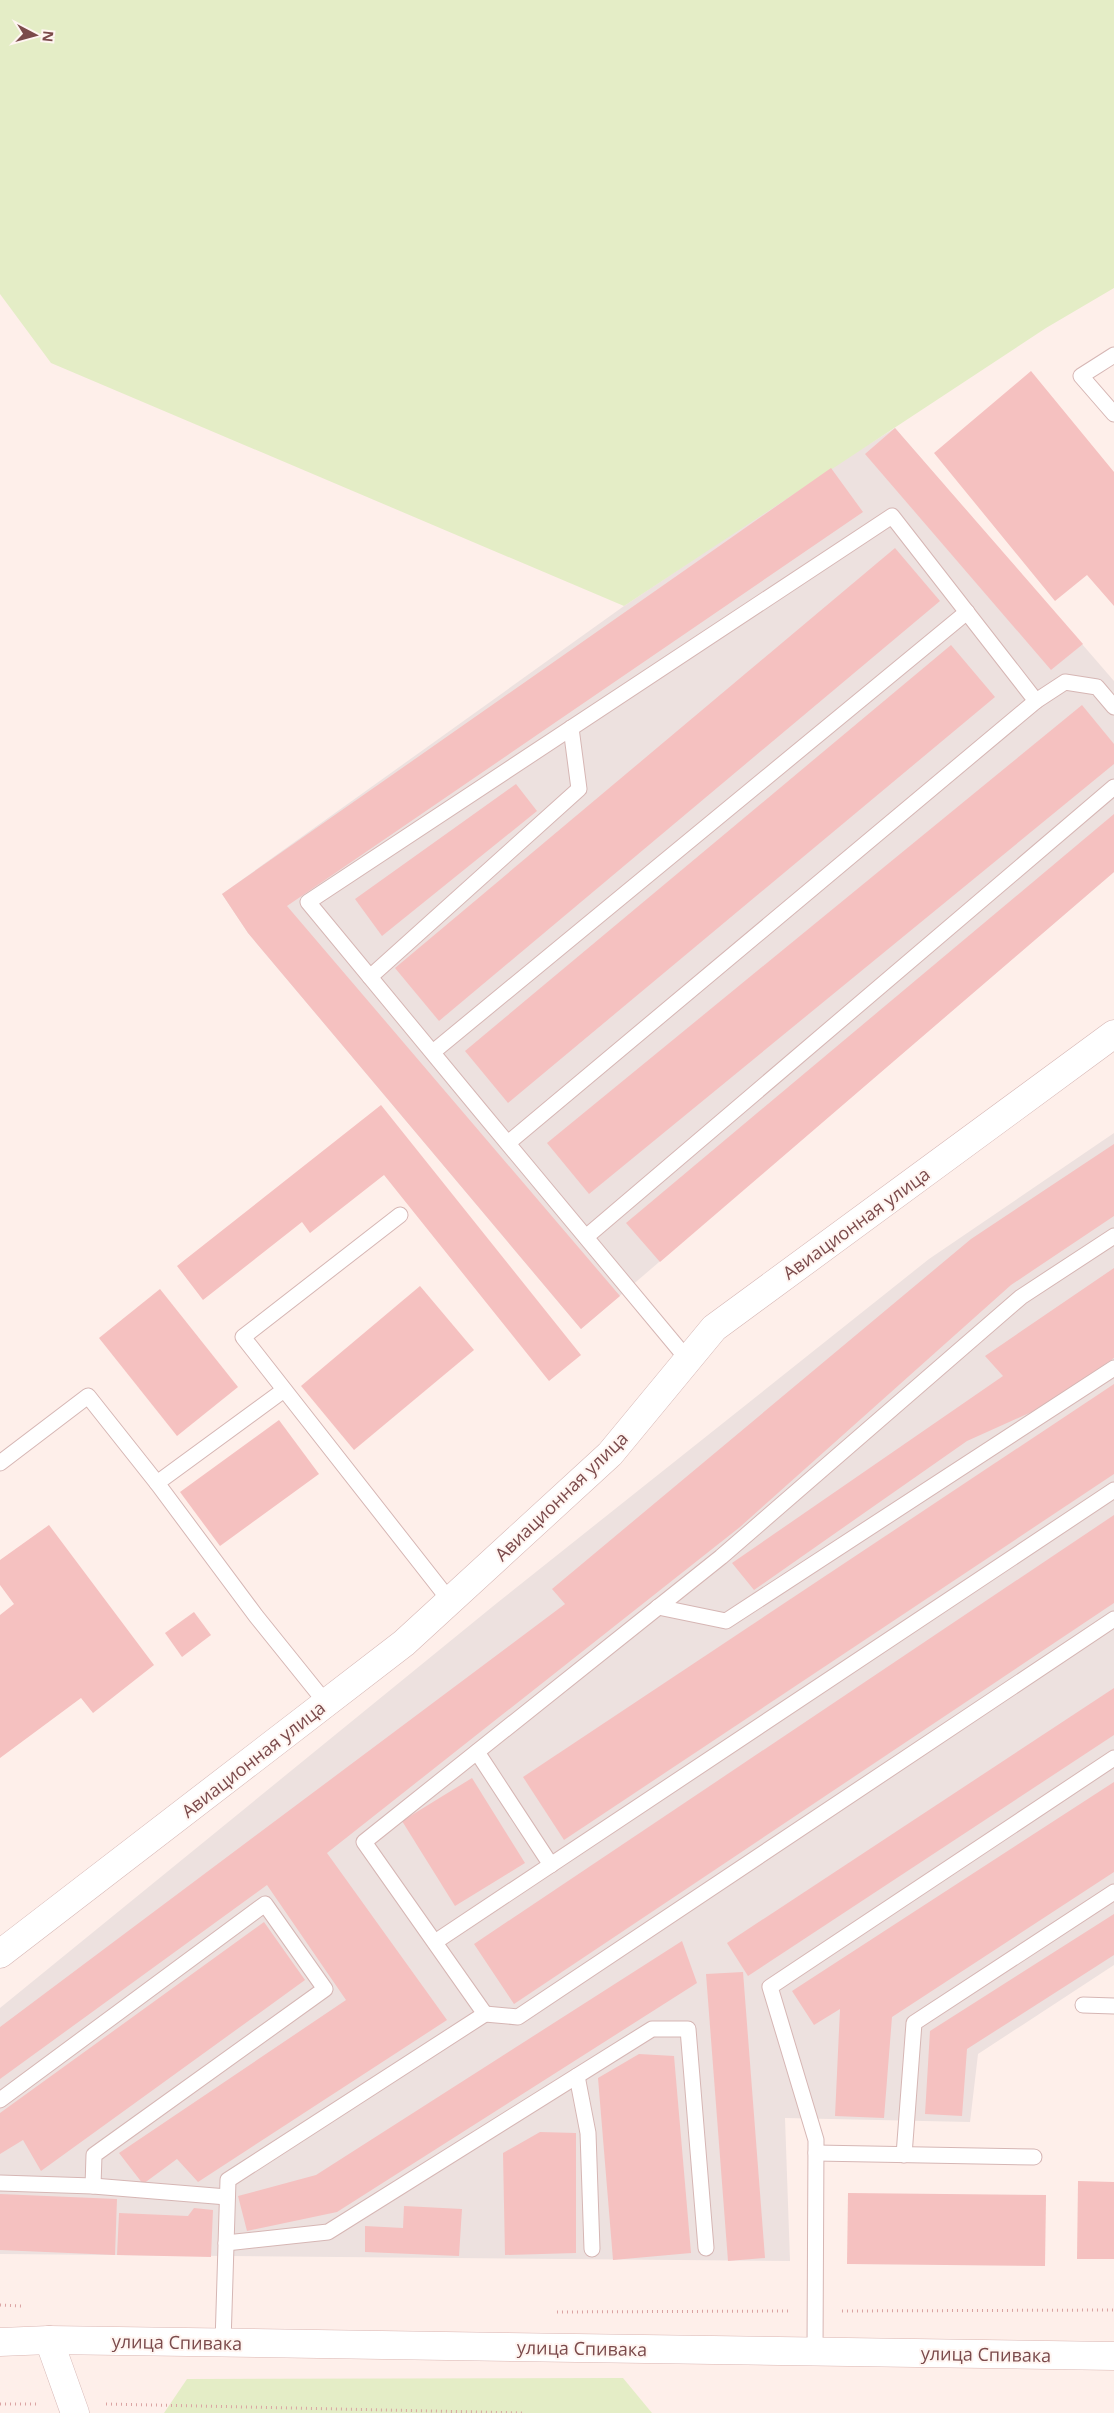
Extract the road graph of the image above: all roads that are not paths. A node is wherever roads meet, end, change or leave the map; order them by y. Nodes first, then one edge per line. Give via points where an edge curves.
1 (1114, 355) edge
2 (1114, 414) edge
3 (967, 612) junction
4 (1036, 700) junction
5 (1114, 708) edge
6 (571, 728) junction
7 (1114, 786) edge
8 (370, 976) junction
9 (1114, 1034) edge
10 (433, 1052) junction
11 (508, 1143) junction
12 (400, 1215) dead end
13 (1114, 1236) edge
14 (586, 1237) junction
15 (688, 1360) junction
16 (1114, 1368) edge
17 (284, 1390) junction
18 (0, 1464) edge
19 (157, 1483) junction
20 (1114, 1490) edge
21 (450, 1601) junction
22 (658, 1607) junction
23 (1114, 1619) edge
24 (326, 1703) junction
25 (477, 1752) junction
26 (1114, 1758) edge
27 (551, 1865) junction
28 (1114, 1892) edge
29 (435, 1942) junction
30 (0, 1954) edge
31 (1083, 2006) dead end
32 (1114, 2006) edge
33 (485, 2014) junction
34 (577, 2076) junction
35 (0, 2100) edge
36 (816, 2153) junction
37 (904, 2155) junction
38 (1034, 2157) dead end
39 (0, 2183) edge
40 (93, 2186) junction
41 (227, 2197) junction
42 (226, 2243) junction
43 (706, 2248) dead end
44 (592, 2249) dead end
45 (49, 2340) junction
46 (0, 2342) edge
47 (223, 2343) junction
48 (815, 2352) junction
49 (1114, 2356) edge
50 (73, 2408) edge

1 - 2 lane via 1081,376
3 - 4 lane
3 - 6 lane via 892,516
3 - 10 lane
4 - 5 lane via 1065,682 1097,687
4 - 11 lane
6 - 8 lane via 579,789
6 - 8 lane via 308,902
7 - 14 lane
8 - 10 lane
9 - 15 street, Авиационная улица via 714,1328
10 - 11 lane
11 - 14 lane
12 - 17 lane via 243,1337
13 - 22 lane via 1021,1297 721,1557
14 - 15 lane
15 - 21 street, Авиационная улица via 610,1454
16 - 22 lane via 726,1621
17 - 19 lane
17 - 21 lane
18 - 19 lane via 88,1396
19 - 24 lane via 256,1616
20 - 27 lane
21 - 24 street, Авиационная улица via 404,1643
22 - 25 lane
23 - 33 lane via 518,2018
24 - 30 street, Авиационная улица
25 - 27 lane
25 - 29 lane via 364,1842
26 - 36 lane via 770,1987 816,2140
27 - 29 lane
28 - 37 lane via 914,2023
29 - 33 lane
31 - 32 lane
33 - 41 lane via 228,2180
34 - 42 lane via 328,2232
34 - 43 lane via 652,2029 688,2029
34 - 44 lane via 588,2133
35 - 40 lane via 265,1904 324,1989 94,2155
36 - 37 lane
36 - 48 lane
37 - 38 lane
39 - 40 lane
40 - 41 lane
41 - 42 lane
42 - 47 lane
45 - 46 street
45 - 47 street, улица Спивака
45 - 50 street
47 - 48 street, улица Спивака
48 - 49 street, улица Спивака

